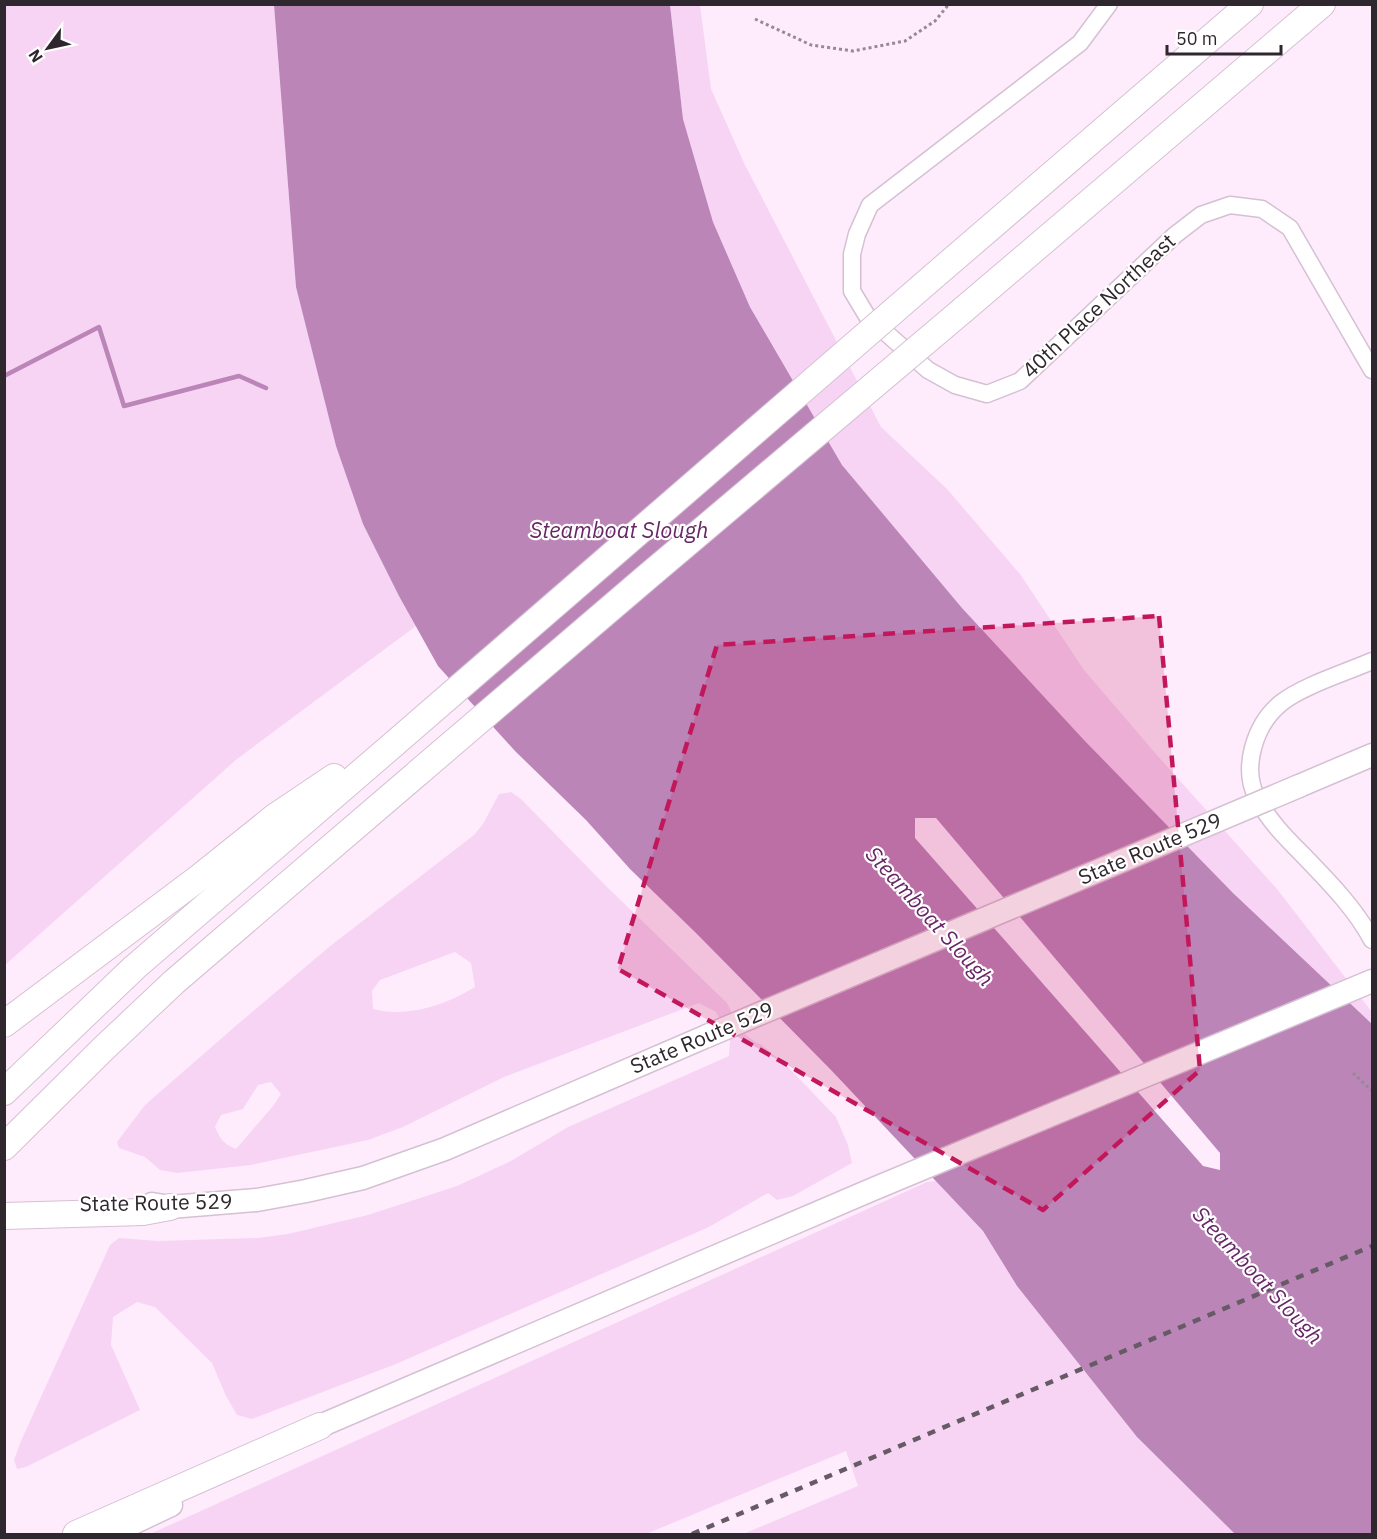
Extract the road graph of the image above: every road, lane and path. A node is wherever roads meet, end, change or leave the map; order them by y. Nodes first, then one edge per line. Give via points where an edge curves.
1 (949, 4) edge
2 (1109, 4) edge
3 (1250, 4) edge
4 (1322, 4) edge
5 (755, 19) dead end
6 (1372, 370) edge
7 (1372, 661) edge
8 (395, 743) junction
9 (1372, 755) edge
10 (1372, 940) edge
11 (1372, 981) edge
12 (4, 1024) edge
13 (1353, 1072) dead end
14 (1372, 1091) edge
15 (4, 1092) edge
16 (4, 1147) edge
17 (4, 1205) edge
18 (170, 1207) junction
19 (4, 1216) edge
20 (320, 1426) junction
21 (76, 1534) edge
22 (110, 1534) edge

1 - 5 path via 935,21 904,41 853,51 811,45
2 - 6 street, 40th Place Northeast via 1080,43 870,205 852,254 852,291 867,316 928,370 955,385 987,394 1020,381 1174,235 1202,215 1230,205 1262,209 1290,228
3 - 8 highway, bridge
4 - 16 highway, bridge via 174,982
7 - 10 street via 1281,703 1261,728 1252,752 1256,797 1277,828 1359,917
8 - 12 highway via 343,770 276,816 200,878
8 - 15 highway via 135,967
9 - 18 main road, State Route 529, bridge via 445,1149 363,1178 257,1200
11 - 20 main road
13 - 14 path
17 - 18 main road, State Route 529 via 143,1203
18 - 19 highway via 143,1212
20 - 21 highway
20 - 22 main road

